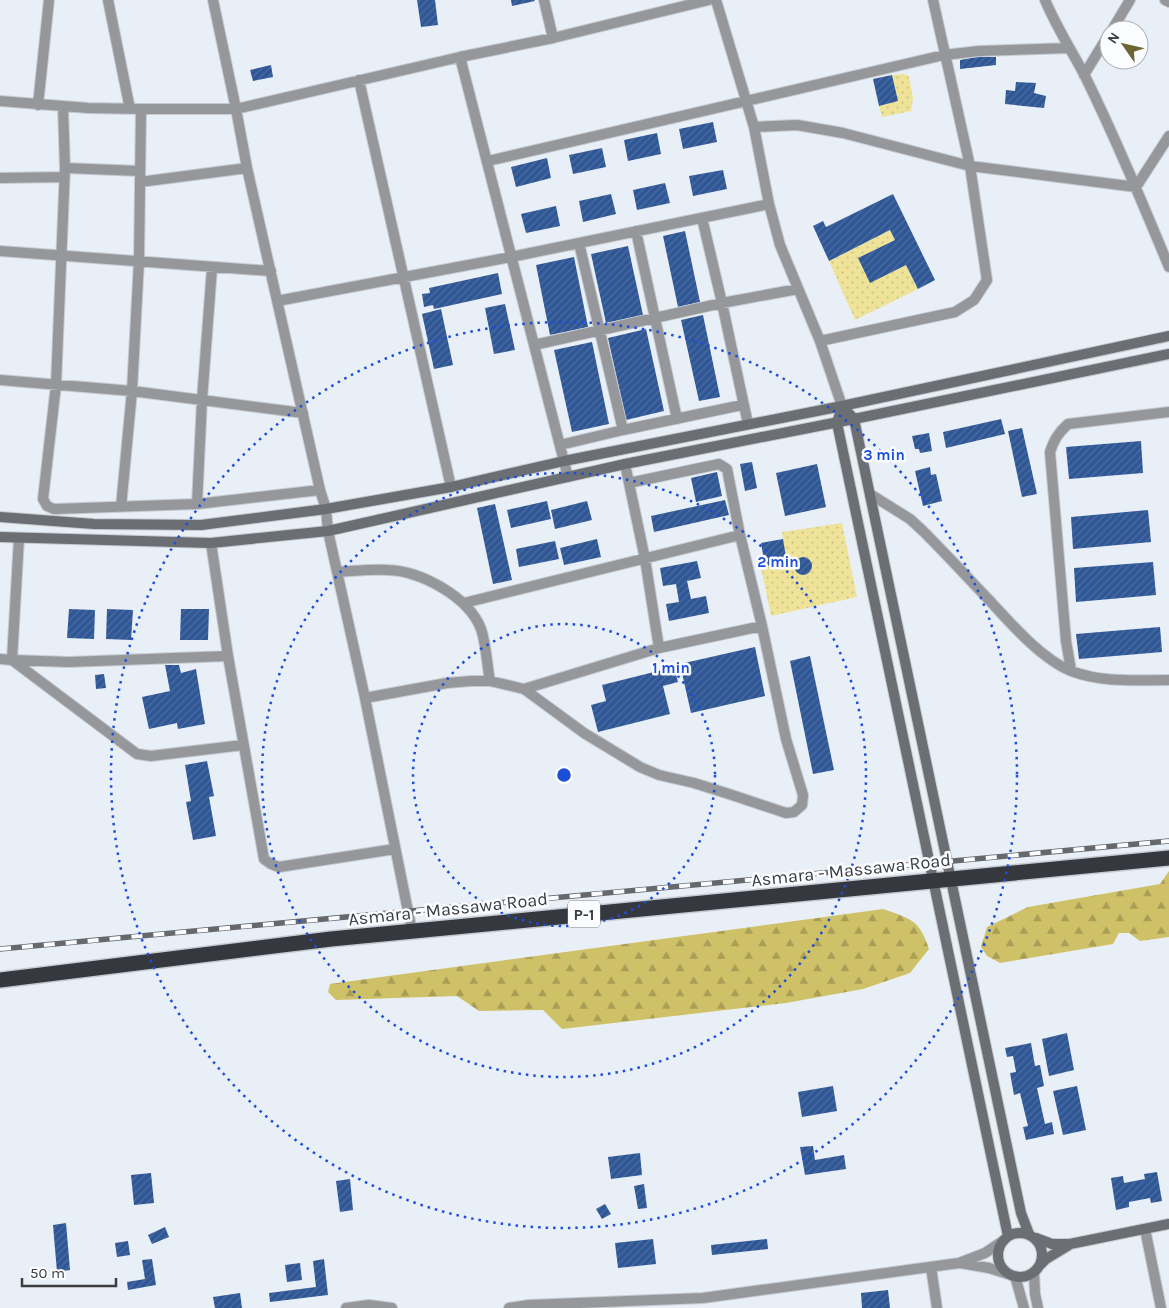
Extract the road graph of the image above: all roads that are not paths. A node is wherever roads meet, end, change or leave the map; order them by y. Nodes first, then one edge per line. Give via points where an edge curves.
1 (49, 0) edge
2 (108, 0) edge
3 (213, 0) edge
4 (544, 0) edge
5 (709, 0) edge
6 (716, 0) edge
7 (933, 0) edge
8 (1045, 0) edge
9 (1130, 0) edge
10 (1165, 0) edge
11 (1169, 2) edge
12 (1118, 20) edge
13 (553, 38) junction
14 (1070, 48) junction
15 (1099, 50) edge
16 (944, 55) junction
17 (460, 57) junction
18 (1084, 75) junction
19 (359, 80) junction
20 (0, 101) edge
21 (747, 101) junction
22 (38, 104) junction
23 (63, 107) junction
24 (135, 109) junction
25 (236, 109) junction
26 (754, 127) junction
27 (1169, 136) edge
28 (488, 161) junction
29 (970, 166) junction
30 (247, 168) junction
31 (140, 171) junction
32 (64, 172) junction
33 (0, 178) edge
34 (140, 182) junction
35 (1136, 188) junction
36 (769, 204) junction
37 (702, 218) junction
38 (636, 231) junction
39 (579, 243) junction
40 (0, 251) edge
41 (62, 257) junction
42 (511, 257) junction
43 (139, 262) junction
44 (1169, 267) edge
45 (212, 268) junction
46 (271, 271) junction
47 (404, 277) junction
48 (798, 289) junction
49 (278, 301) junction
50 (722, 303) junction
51 (656, 318) junction
52 (600, 330) junction
53 (1169, 336) edge
54 (820, 341) junction
55 (534, 345) junction
56 (1169, 354) edge
57 (0, 380) edge
58 (56, 385) junction
59 (132, 390) junction
60 (202, 400) junction
61 (742, 405) junction
62 (842, 406) junction
63 (302, 412) junction
64 (1169, 412) edge
65 (676, 419) junction
66 (854, 420) junction
67 (838, 423) junction
68 (748, 424) junction
69 (623, 430) junction
70 (560, 446) junction
71 (564, 461) junction
72 (625, 464) junction
73 (568, 477) junction
74 (629, 483) junction
75 (451, 487) junction
76 (320, 490) junction
77 (870, 494) junction
78 (197, 504) junction
79 (121, 507) junction
80 (326, 509) junction
81 (0, 517) edge
82 (328, 531) junction
83 (740, 535) junction
84 (0, 537) edge
85 (19, 538) junction
86 (211, 543) junction
87 (645, 558) junction
88 (338, 572) junction
89 (464, 603) junction
90 (762, 626) junction
91 (659, 648) junction
92 (228, 656) junction
93 (0, 659) edge
94 (12, 660) junction
95 (1071, 670) junction
96 (1169, 680) edge
97 (490, 681) junction
98 (524, 689) junction
99 (365, 698) junction
100 (243, 745) junction
101 (395, 849) junction
102 (1169, 858) edge
103 (950, 879) junction
104 (934, 880) junction
105 (412, 931) junction
106 (0, 980) edge
107 (1169, 1224) edge
108 (1145, 1229) junction
109 (1032, 1236) junction
110 (1005, 1238) junction
111 (1070, 1244) junction
112 (959, 1263) junction
113 (931, 1267) junction
114 (1037, 1269) junction
115 (1012, 1275) junction
116 (703, 1303) edge
117 (530, 1307) edge
118 (346, 1308) edge
119 (392, 1308) edge
120 (509, 1308) edge
121 (937, 1308) edge
122 (1024, 1308) edge
123 (1038, 1308) edge
124 (1162, 1308) edge

1 - 22 street
2 - 24 street
3 - 25 street
4 - 13 street
5 - 13 street
6 - 21 street
7 - 16 street
8 - 14 street
9 - 12 street
10 - 11 street
13 - 17 street
14 - 16 street
14 - 18 street
15 - 18 street
16 - 21 street
16 - 29 street
17 - 19 street
17 - 28 street
18 - 35 street
19 - 25 street
19 - 47 street
20 - 22 street
21 - 26 street
21 - 28 street
22 - 23 street
23 - 24 street
23 - 32 street
24 - 25 street
24 - 31 street
25 - 30 street
26 - 29 street via 798,125 852,135
26 - 36 street
27 - 35 street
28 - 42 street
29 - 35 street
29 - 54 street via 987,280 974,300 955,312
30 - 34 street
30 - 46 street
31 - 32 street
31 - 34 street
32 - 33 street
32 - 41 street
34 - 43 street
35 - 44 street
36 - 37 street
36 - 48 street via 780,245
37 - 38 street
37 - 50 street
38 - 39 street
38 - 51 street
39 - 42 street
39 - 52 street
40 - 41 street
41 - 43 street
41 - 58 street
42 - 47 street
42 - 55 street
43 - 45 street
43 - 59 street
45 - 46 street
45 - 60 street
46 - 49 street
47 - 49 street
47 - 75 street
48 - 50 street
48 - 54 street
49 - 63 street
50 - 51 street
50 - 61 street
51 - 52 street
51 - 65 street
52 - 55 street
52 - 69 street
53 - 62 main road
54 - 62 street
55 - 70 street
56 - 66 main road
57 - 58 street
58 - 59 street
58 - 79 street via 43,499 54,509
59 - 60 street
59 - 79 street
60 - 63 street
60 - 78 street
61 - 65 street
61 - 68 street
62 - 66 main road
62 - 67 main road
62 - 68 main road
63 - 76 street
64 - 95 street via 1068,424 1054,441 1050,452
65 - 69 street
66 - 67 main road
66 - 77 main road
67 - 72 main road
67 - 104 main road
68 - 71 main road
69 - 70 street
70 - 71 street
71 - 73 street
71 - 75 main road
72 - 73 main road
72 - 74 street
73 - 82 main road
74 - 83 street via 719,464 724,466 728,469
74 - 87 street
75 - 80 main road
76 - 78 street
76 - 80 street
77 - 95 street via 923,530 1025,638
77 - 103 main road
78 - 79 street
80 - 81 main road via 201,525 94,524
80 - 82 street
82 - 86 main road
82 - 88 street
83 - 87 street
83 - 90 street
84 - 85 main road
85 - 86 main road
85 - 94 street
86 - 92 street
87 - 89 street
87 - 91 street
88 - 89 street via 389,570 409,574 427,580
88 - 99 street
89 - 97 street via 481,630
90 - 91 street
90 - 98 street via 786,739 803,795 802,805 794,812 786,814 640,767 584,733
91 - 98 street
92 - 94 street via 69,662
92 - 100 street
93 - 94 street
94 - 100 street via 137,754 151,756
95 - 96 street via 1118,680
97 - 98 street
97 - 99 street via 447,683
99 - 101 street
100 - 101 street via 264,859 271,864 280,867
101 - 105 street
102 - 103 highway, Asmara - Massawa Road / P-1
103 - 104 highway, Asmara - Massawa Road / P-1
103 - 109 main road via 1021,1213
104 - 105 highway, Asmara - Massawa Road / P-1
104 - 110 main road
105 - 106 highway, Asmara - Massawa Road / P-1
107 - 108 main road
108 - 111 main road
108 - 124 street
109 - 110 main road via 1014,1233
109 - 111 main road via 1052,1244
109 - 114 main road via 1039,1242 1042,1254
110 - 112 street via 985,1253
110 - 115 main road via 998,1255 1002,1269
111 - 114 main road via 1046,1259
112 - 113 street
112 - 115 street
113 - 116 street
113 - 121 street
114 - 115 main road via 1022,1277
114 - 123 street via 1035,1294
115 - 122 street
116 - 117 street
117 - 120 street
118 - 119 street via 369,1305

